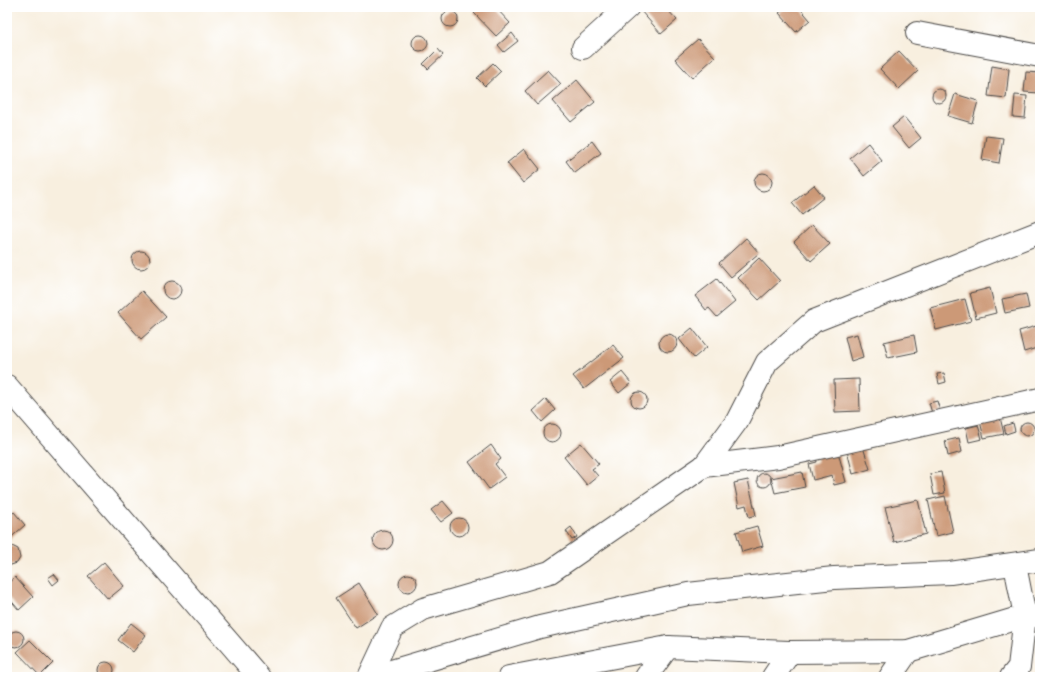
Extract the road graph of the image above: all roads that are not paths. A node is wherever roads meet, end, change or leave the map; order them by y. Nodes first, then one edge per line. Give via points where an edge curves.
1 (628, 7) edge
2 (917, 33) dead end
3 (584, 48) dead end
4 (1040, 56) edge
5 (1040, 232) edge
6 (7, 386) edge
7 (1040, 399) edge
8 (704, 466) junction
9 (1040, 560) edge
10 (1015, 565) junction
11 (1033, 616) edge
12 (668, 647) junction
13 (908, 651) junction
14 (790, 652) junction
15 (259, 677) edge
16 (370, 677) edge
17 (513, 677) edge
18 (646, 677) edge
19 (773, 677) edge
20 (890, 677) edge
21 (1011, 677) edge

1 - 3 street
2 - 4 street
5 - 8 street via 814,321 767,362 737,421
6 - 15 street
7 - 8 street via 778,457
8 - 16 street via 550,572 423,609 392,628
9 - 10 street
10 - 11 street
10 - 16 street via 950,572 834,578 688,594 540,627
11 - 13 street
11 - 21 street via 1019,667
12 - 14 street
12 - 17 street
12 - 18 street
13 - 14 street
13 - 20 street
14 - 19 street

